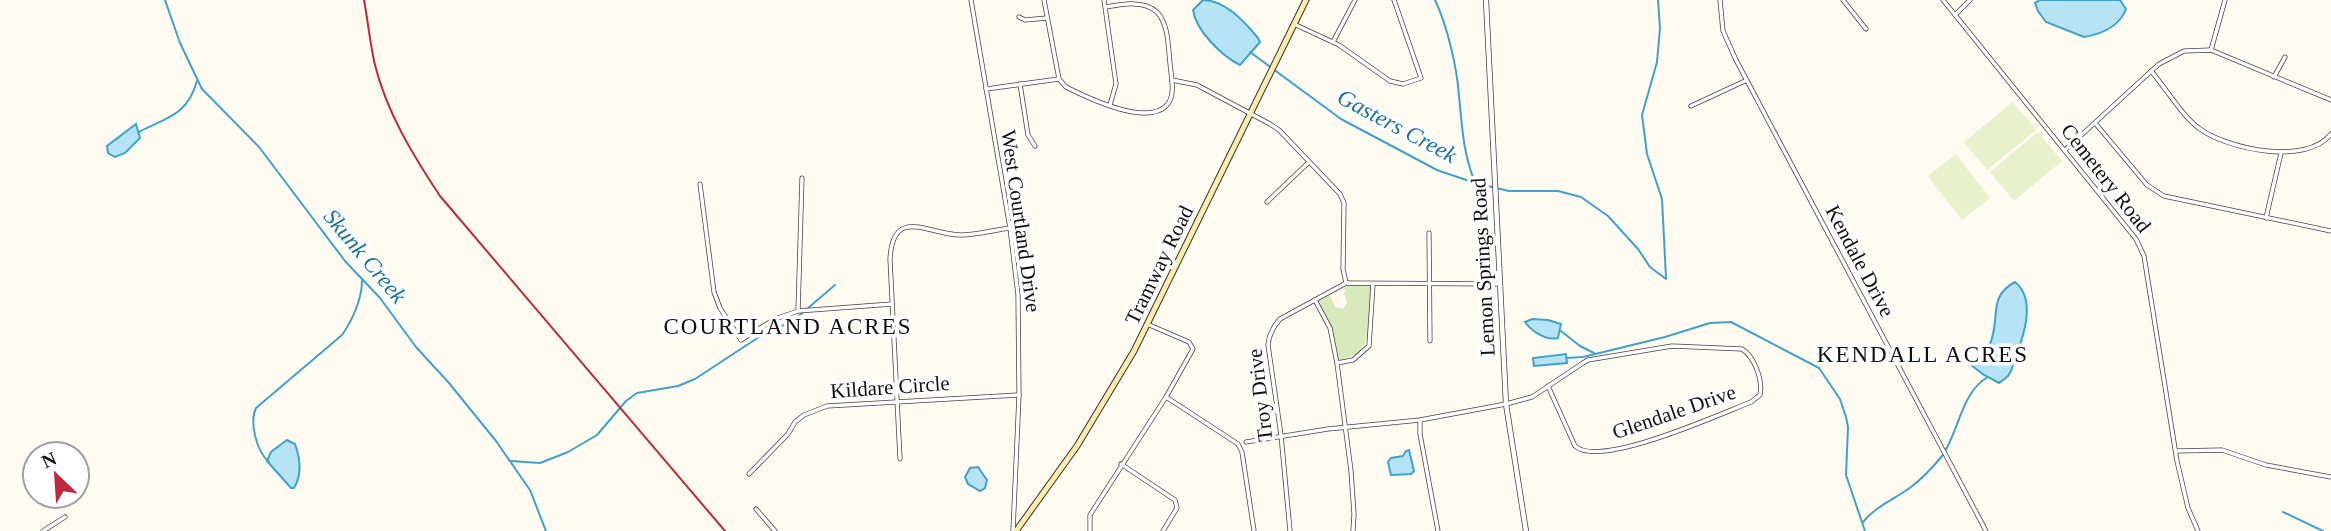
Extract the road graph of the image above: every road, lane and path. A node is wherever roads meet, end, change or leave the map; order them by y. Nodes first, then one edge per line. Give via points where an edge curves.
1 (971, 0) edge
2 (1044, 0) edge
3 (1104, 0) edge
4 (1306, 0) edge
5 (1355, 0) edge
6 (1394, 0) edge
7 (1486, 0) edge
8 (1720, 0) edge
9 (1843, 0) edge
10 (1943, 0) edge
11 (1970, 0) edge
12 (2225, 0) edge
13 (1106, 7) junction
14 (1955, 15) junction
15 (1018, 18) dead end
16 (1047, 18) junction
17 (1294, 24) junction
18 (1866, 29) dead end
19 (1333, 43) junction
20 (2211, 50) junction
21 (2285, 57) dead end
22 (2151, 71) junction
23 (2274, 77) junction
24 (1059, 79) junction
25 (1172, 80) junction
26 (1747, 80) junction
27 (1020, 84) junction
28 (986, 89) junction
29 (2331, 100) edge
30 (1110, 105) junction
31 (1691, 106) dead end
32 (1249, 113) junction
33 (2095, 123) junction
34 (2331, 134) edge
35 (1035, 146) dead end
36 (2065, 150) junction
37 (2281, 153) junction
38 (1309, 162) junction
39 (802, 177) dead end
40 (700, 184) dead end
41 (1268, 202) dead end
42 (2266, 218) junction
43 (1010, 228) junction
44 (2331, 232) edge
45 (1429, 233) dead end
46 (1346, 283) junction
47 (1373, 284) junction
48 (1500, 284) junction
49 (1430, 285) junction
50 (1315, 300) junction
51 (892, 304) junction
52 (798, 312) junction
53 (1147, 324) junction
54 (1430, 341) dead end
55 (1337, 363) junction
56 (1548, 386) junction
57 (1019, 396) junction
58 (1166, 397) junction
59 (898, 402) junction
60 (1506, 404) junction
61 (1420, 420) junction
62 (1345, 428) junction
63 (1281, 435) junction
64 (1246, 442) dead end
65 (2176, 452) junction
66 (900, 459) dead end
67 (1121, 464) junction
68 (749, 474) dead end
69 (2331, 477) edge
70 (756, 509) dead end
71 (65, 517) dead end
72 (43, 531) edge
73 (775, 531) edge
74 (1014, 531) edge
75 (1090, 531) edge
76 (1163, 531) edge
77 (1254, 531) edge
78 (1290, 531) edge
79 (1353, 531) edge
80 (1438, 531) edge
81 (1526, 531) edge
82 (1986, 531) edge
83 (2198, 531) edge

1 - 28 street, West Courtland Drive
2 - 16 street
3 - 13 street
4 - 17 main road, Tramway Road
5 - 19 street
6 - 19 street via 1421,78 1403,84 1391,82
7 - 48 street, Lemon Springs Road
8 - 26 street, Kendale Drive via 1723,32
9 - 18 street
10 - 14 street, Cemetery Road
11 - 14 street
12 - 20 street
13 - 25 street via 1143,4 1157,11 1165,26
13 - 30 street via 1116,84
14 - 36 street, Cemetery Road
15 - 16 street
16 - 24 street
17 - 19 street
17 - 32 main road, Tramway Road
20 - 22 street via 2179,53
20 - 23 street
21 - 23 street
22 - 33 street
22 - 37 street via 2201,130 2219,139
23 - 29 street
24 - 27 street
24 - 30 street via 1066,88
25 - 30 street via 1168,104 1156,112
25 - 32 street via 1197,85
26 - 31 street
26 - 82 street, Kendale Drive
27 - 28 street
27 - 35 street via 1028,135
28 - 43 street, West Courtland Drive
32 - 38 street via 1279,130
32 - 53 main road, Tramway Road
33 - 36 street
33 - 42 street via 2157,193
34 - 37 street via 2306,150
36 - 65 street, Cemetery Road via 2129,227 2144,256
37 - 42 street
38 - 41 street
38 - 46 street via 1344,203
39 - 52 street
40 - 52 street via 714,292 741,340 775,319
42 - 44 street
43 - 51 street via 961,235 904,228 891,247
43 - 57 street, West Courtland Drive via 1018,295
45 - 49 street
46 - 47 street
46 - 50 street, Troy Drive
47 - 49 street
47 - 55 street via 1368,346 1353,360
48 - 49 street
48 - 60 street, Lemon Springs Road
49 - 54 street
50 - 55 street via 1330,328
50 - 63 street, Troy Drive via 1280,320 1269,337
51 - 52 street
51 - 59 street
53 - 58 street via 1189,342 1193,349
53 - 74 main road, Tramway Road via 1088,428
55 - 62 street
56 - 56 street, Glendale Drive via 1575,446 1594,453 1623,449 1751,402 1762,387 1751,356 1742,349 1672,346 1588,360
56 - 60 street, Glendale Drive via 1532,397
57 - 59 street, Kildare Circle
57 - 74 street, West Courtland Drive
58 - 67 street
58 - 77 street via 1238,444
59 - 66 street
59 - 68 street, Kildare Circle via 839,404 804,415
60 - 61 street, Glendale Drive
60 - 81 street, Lemon Springs Road
61 - 62 street, Glendale Drive
61 - 80 street
62 - 63 street, Glendale Drive
62 - 79 street
63 - 64 street, Glendale Drive
63 - 78 street, Troy Drive
65 - 69 street via 2222,450 2266,465
65 - 83 street, Cemetery Road
67 - 75 street via 1090,515
67 - 76 street via 1175,500 1177,508
70 - 73 street
71 - 72 street

